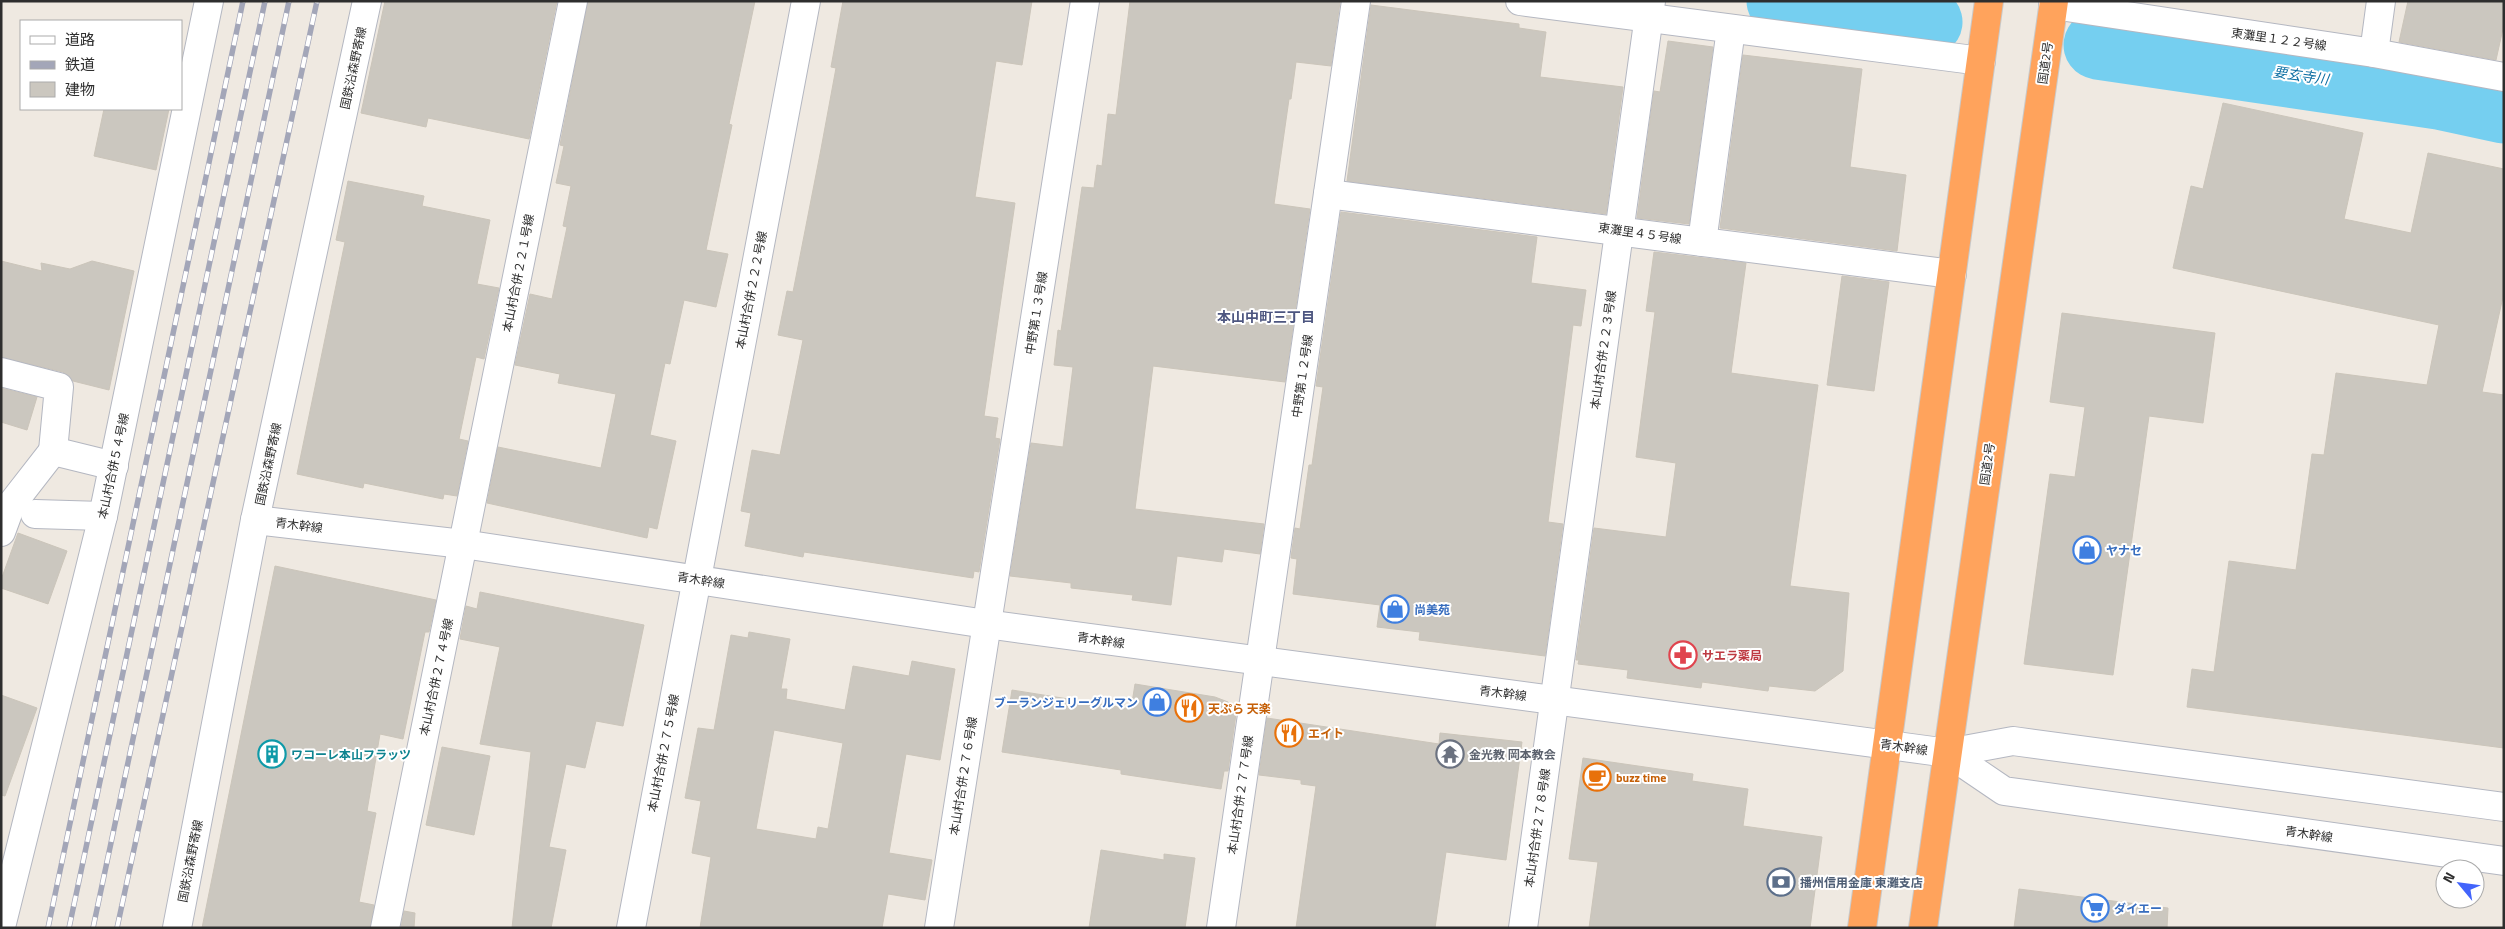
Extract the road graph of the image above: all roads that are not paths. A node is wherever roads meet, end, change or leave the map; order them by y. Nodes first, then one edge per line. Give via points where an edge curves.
1 (209, 1) edge
2 (367, 1) edge
3 (573, 1) edge
4 (806, 1) edge
5 (1085, 1) edge
6 (1356, 1) edge
7 (1520, 1) edge
8 (1989, 1) edge
9 (2381, 1) edge
10 (2053, 3) edge
11 (1650, 10) edge
12 (1731, 29) junction
13 (2374, 53) junction
14 (1981, 62) junction
15 (2504, 77) edge
16 (1328, 194) junction
17 (1619, 230) junction
18 (1702, 242) junction
19 (1952, 274) junction
20 (1, 372) edge
21 (53, 451) junction
22 (114, 466) junction
23 (35, 514) dead end
24 (103, 516) junction
25 (255, 520) junction
26 (1, 532) edge
27 (463, 544) junction
28 (696, 579) junction
29 (986, 624) junction
30 (1260, 662) junction
31 (1555, 699) junction
32 (1887, 744) junction
33 (1948, 753) junction
34 (2504, 806) edge
35 (2504, 861) edge
36 (1, 927) edge
37 (177, 928) edge
38 (385, 928) edge
39 (631, 928) edge
40 (939, 928) edge
41 (1221, 928) edge
42 (1523, 928) edge
43 (1862, 928) edge
44 (1923, 928) edge

1 - 22 street, 本山村合併５４号線
2 - 25 street, 国鉄沿森野寄線
3 - 27 street, 本山村合併２２１号線
4 - 28 street, 本山村合併２２２号線
5 - 29 street, 中野第１３号線
6 - 16 street, 中野第１２号線
7 - 11 street
8 - 14 highway
9 - 13 street
10 - 13 street, 東灘里１２２号線
10 - 33 highway, 国道2号
11 - 12 street
11 - 17 street, 本山村合併２２３号線
12 - 14 street
12 - 18 street
13 - 15 street, 東灘里１２２号線
14 - 19 highway
16 - 17 street, 東灘里４５号線
16 - 30 street, 中野第１２号線
17 - 18 street, 東灘里４５号線
17 - 31 street, 本山村合併２２３号線
18 - 19 street, 東灘里４５号線
19 - 32 highway
20 - 21 street via 59,387
21 - 22 street
21 - 26 street via 11,505
22 - 24 street, 本山村合併５４号線
23 - 24 street
24 - 36 street, 本山村合併５４号線
25 - 27 street, 青木幹線
25 - 37 street, 国鉄沿森野寄線
27 - 28 street, 青木幹線
27 - 38 street, 本山村合併２７４号線
28 - 29 street, 青木幹線
28 - 39 street, 本山村合併２７５号線
29 - 30 street, 青木幹線
29 - 40 street, 本山村合併２７６号線
30 - 31 street, 青木幹線
30 - 41 street, 本山村合併２７７号線
31 - 32 street, 青木幹線
31 - 42 street, 本山村合併２７８号線
32 - 33 street, 青木幹線
32 - 43 highway
33 - 34 street, 青木幹線 via 2013,741
33 - 35 street, 青木幹線 via 2004,791
33 - 44 highway, 国道2号

